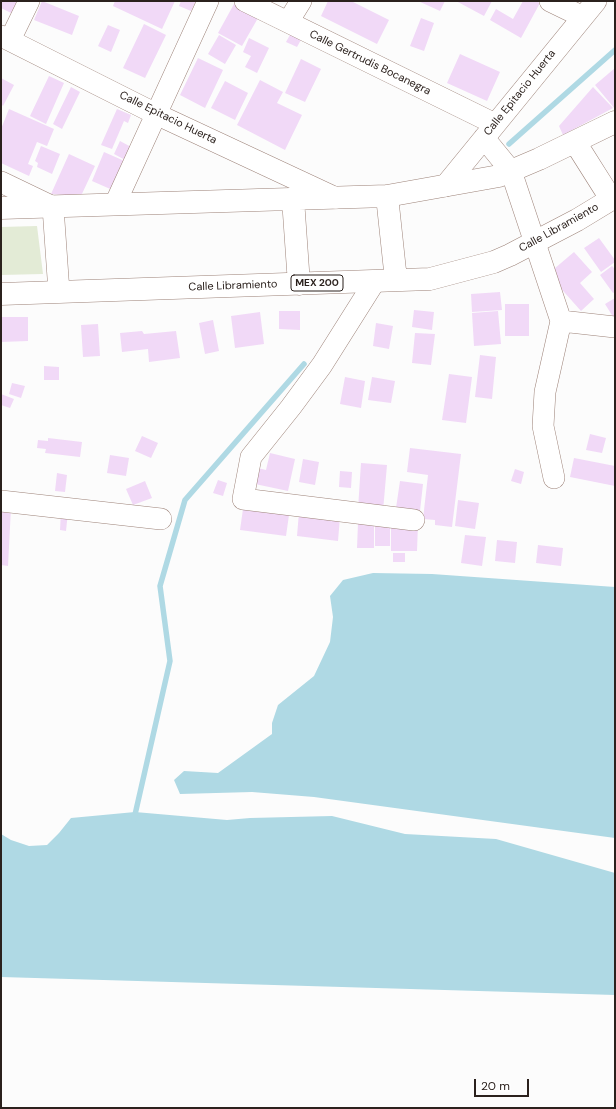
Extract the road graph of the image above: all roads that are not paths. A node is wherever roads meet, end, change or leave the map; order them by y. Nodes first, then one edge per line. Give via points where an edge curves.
1 (29, 1) edge
2 (208, 1) edge
3 (245, 1) edge
4 (301, 1) edge
5 (550, 1) edge
6 (596, 1) edge
7 (583, 17) junction
8 (288, 22) junction
9 (5, 38) edge
10 (156, 114) junction
11 (615, 122) edge
12 (489, 131) junction
13 (575, 142) junction
14 (511, 171) junction
15 (1, 182) edge
16 (445, 186) junction
17 (387, 196) junction
18 (336, 198) junction
19 (613, 198) edge
20 (293, 199) junction
21 (115, 204) junction
22 (53, 207) junction
23 (1, 208) edge
24 (534, 242) junction
25 (396, 280) junction
26 (374, 281) junction
27 (299, 284) junction
28 (59, 292) junction
29 (1, 294) edge
30 (561, 321) junction
31 (615, 327) edge
32 (554, 478) dead end
33 (1, 501) edge
34 (161, 519) dead end
35 (414, 520) dead end

1 - 9 street
2 - 10 street
3 - 8 street, Calle Gertrudis Bocanegra
4 - 8 street
5 - 7 street
6 - 7 street, Calle Epitacio Huerta
7 - 12 street, Calle Epitacio Huerta
8 - 12 street, Calle Gertrudis Bocanegra
9 - 10 street, Calle Epitacio Huerta
10 - 18 street, Calle Epitacio Huerta
10 - 21 street
11 - 13 highway
12 - 14 street
12 - 16 street, Calle Epitacio Huerta
13 - 14 highway
13 - 19 highway
14 - 16 highway via 499,176
14 - 24 street
15 - 22 street
16 - 17 highway
17 - 18 highway
17 - 25 highway
18 - 20 highway
19 - 24 highway, Calle Libramiento / MEX 200
20 - 21 highway
20 - 27 highway
21 - 22 highway
22 - 23 highway
22 - 28 street
24 - 25 highway, Calle Libramiento / MEX 200 via 494,262 430,279
24 - 30 street
25 - 26 highway, Calle Libramiento / MEX 200
26 - 27 highway, Calle Libramiento / MEX 200
26 - 35 street via 322,365 251,457 243,499
27 - 28 highway, Calle Libramiento / MEX 200
28 - 29 highway, Calle Libramiento / MEX 200
30 - 31 street
30 - 32 street via 545,392 543,426
33 - 34 street

